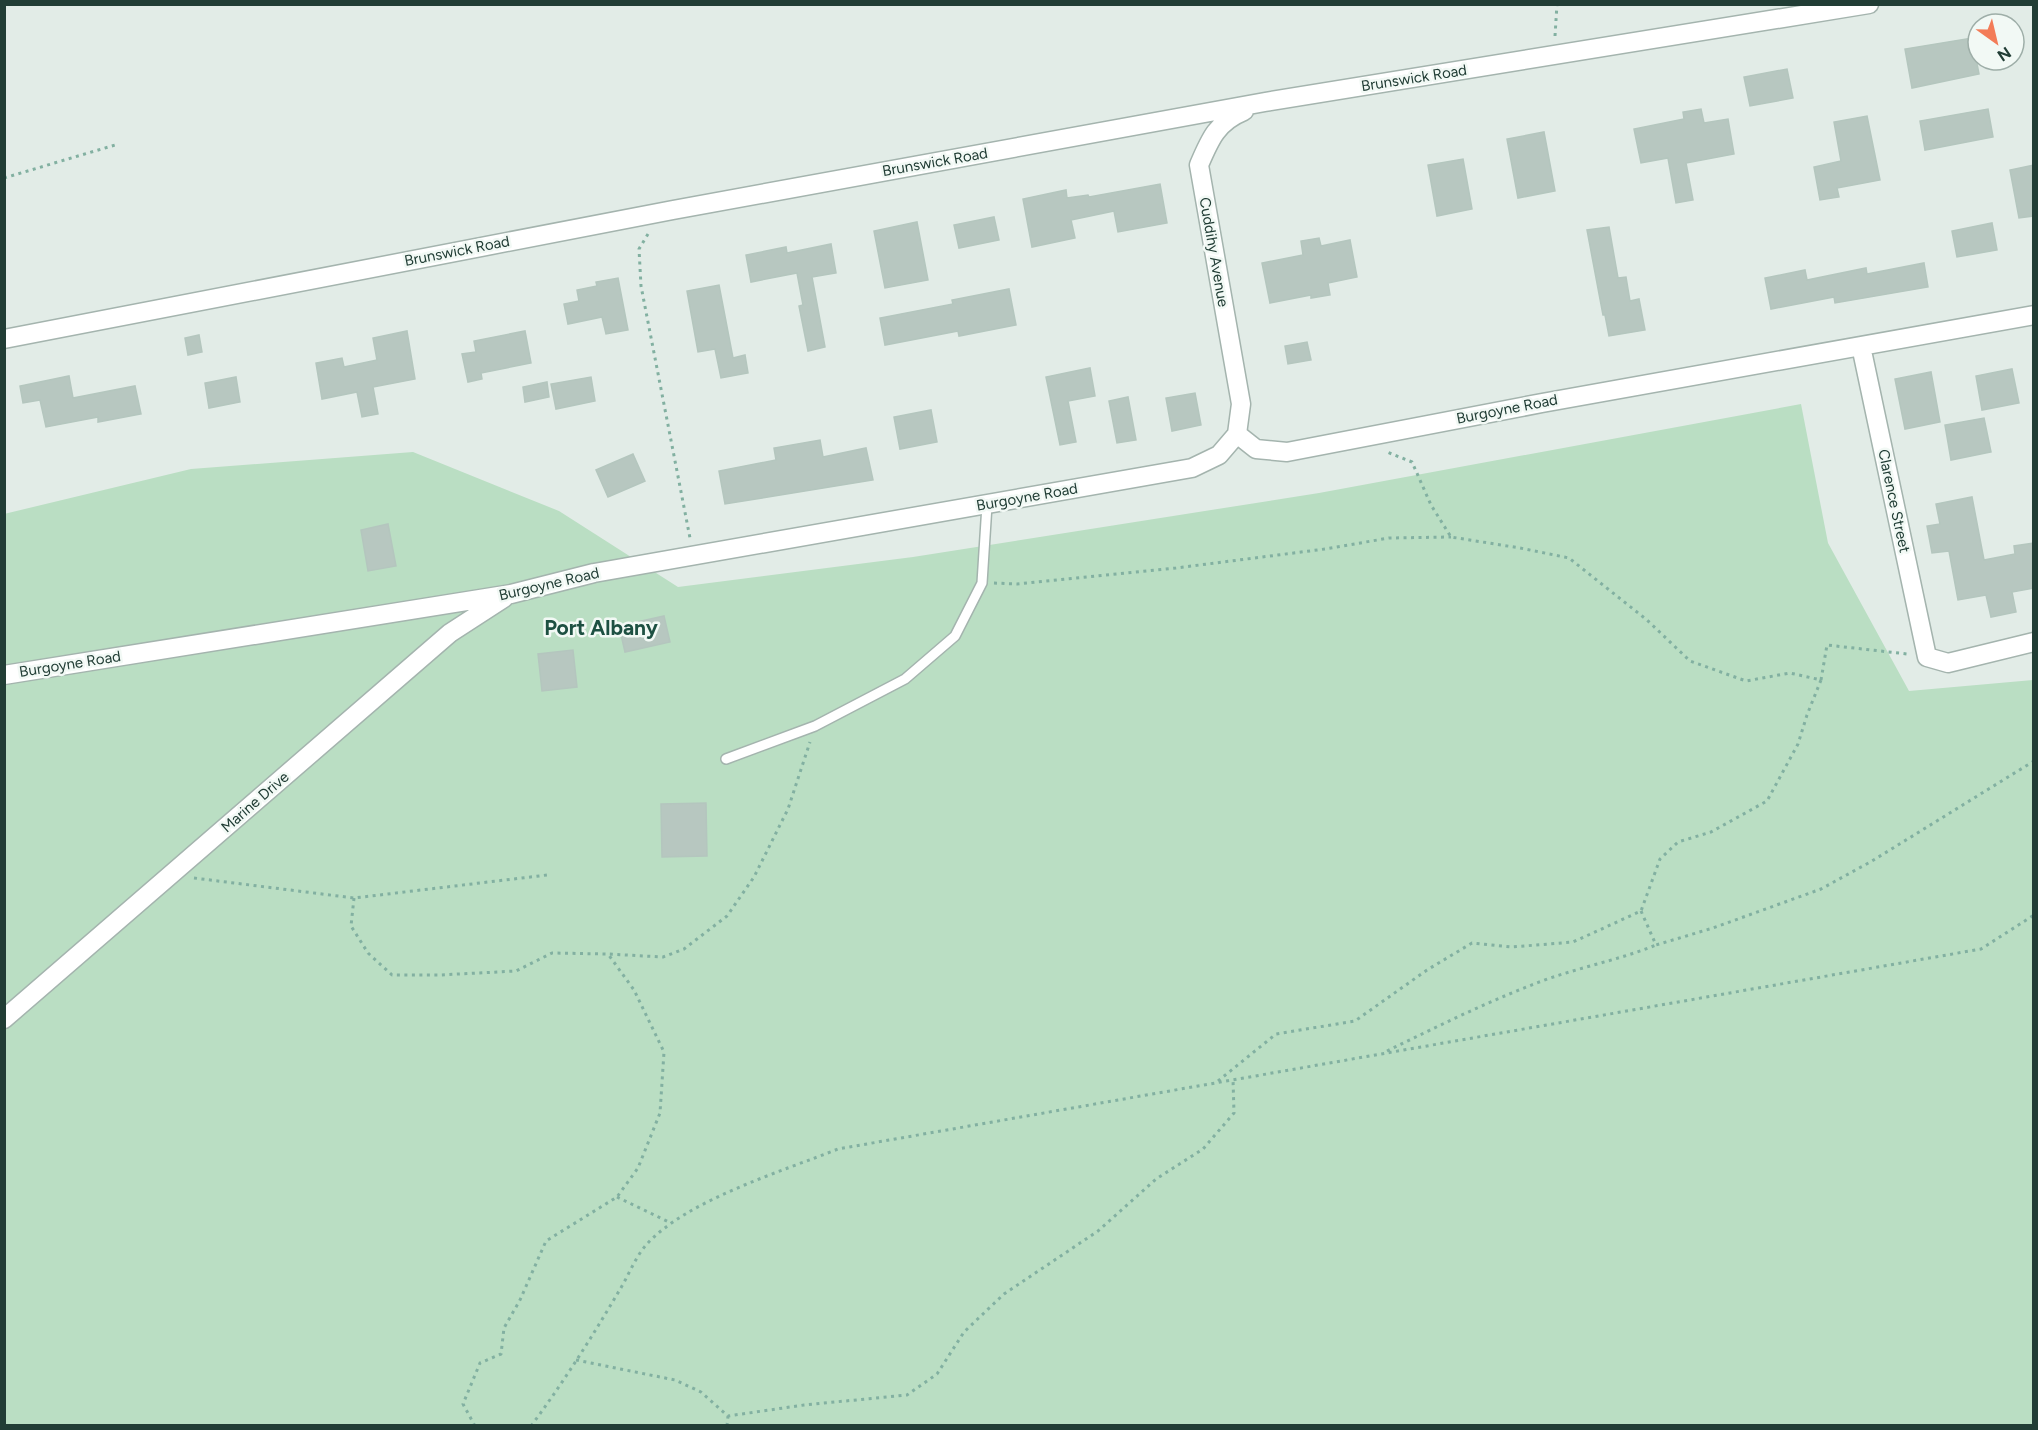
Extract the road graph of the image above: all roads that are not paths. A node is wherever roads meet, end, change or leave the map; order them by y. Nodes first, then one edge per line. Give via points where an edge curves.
1 (1869, 4) edge
2 (1265, 102) junction
3 (2034, 315) edge
4 (4, 339) edge
5 (1861, 346) junction
6 (1237, 434) junction
7 (987, 505) junction
8 (511, 594) junction
9 (2034, 642) edge
10 (4, 675) edge
11 (726, 759) dead end
12 (4, 1019) edge

1 - 2 street, Brunswick Road
2 - 4 street, Brunswick Road via 673,210
2 - 6 street, Cuddihy Avenue via 1229,117 1211,137 1199,165 1241,404
3 - 5 street, Burgoyne Road
5 - 6 street, Burgoyne Road via 1287,452 1256,449
5 - 9 street, Clarence Street via 1927,657 1948,663
6 - 7 street, Burgoyne Road via 1219,454 1192,468
7 - 8 street, Burgoyne Road via 605,571
7 - 11 lane via 982,583 955,636 905,679 815,726
8 - 10 street, Burgoyne Road
8 - 12 street, Marine Drive via 450,633

